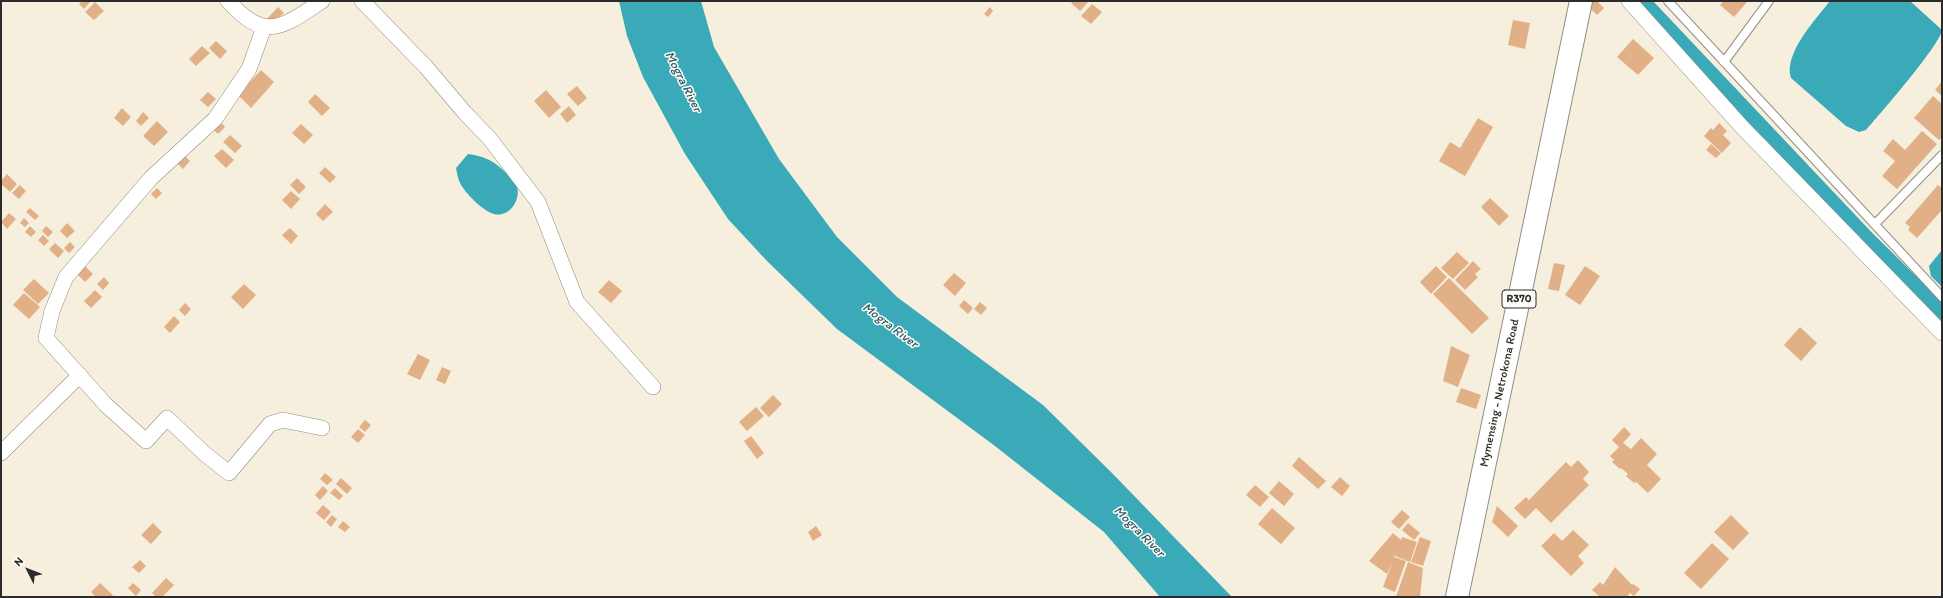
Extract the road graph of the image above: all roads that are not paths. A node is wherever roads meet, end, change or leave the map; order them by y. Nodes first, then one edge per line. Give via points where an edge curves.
1 (228, 1) edge
2 (322, 1) edge
3 (362, 1) edge
4 (1581, 1) edge
5 (1630, 1) edge
6 (1668, 1) edge
7 (1769, 1) edge
8 (264, 27) junction
9 (1724, 62) junction
10 (1942, 155) edge
11 (1875, 224) junction
12 (1942, 297) edge
13 (1942, 333) edge
14 (80, 375) junction
15 (653, 387) dead end
16 (322, 428) dead end
17 (1, 454) edge
18 (1458, 597) edge

1 - 8 street via 249,21
2 - 8 street via 278,27
3 - 15 street via 426,67 464,113 490,139 538,202 577,302
4 - 18 main road, Mymensing - Netrokona Road / R370
5 - 13 street via 1742,127
6 - 9 lane
7 - 9 lane
8 - 14 street via 250,69 219,114 151,178 66,277 52,311 46,338
9 - 11 lane
10 - 11 lane
11 - 12 lane
14 - 16 street via 106,405 146,441 167,418 229,473 270,424 283,420
14 - 17 street

